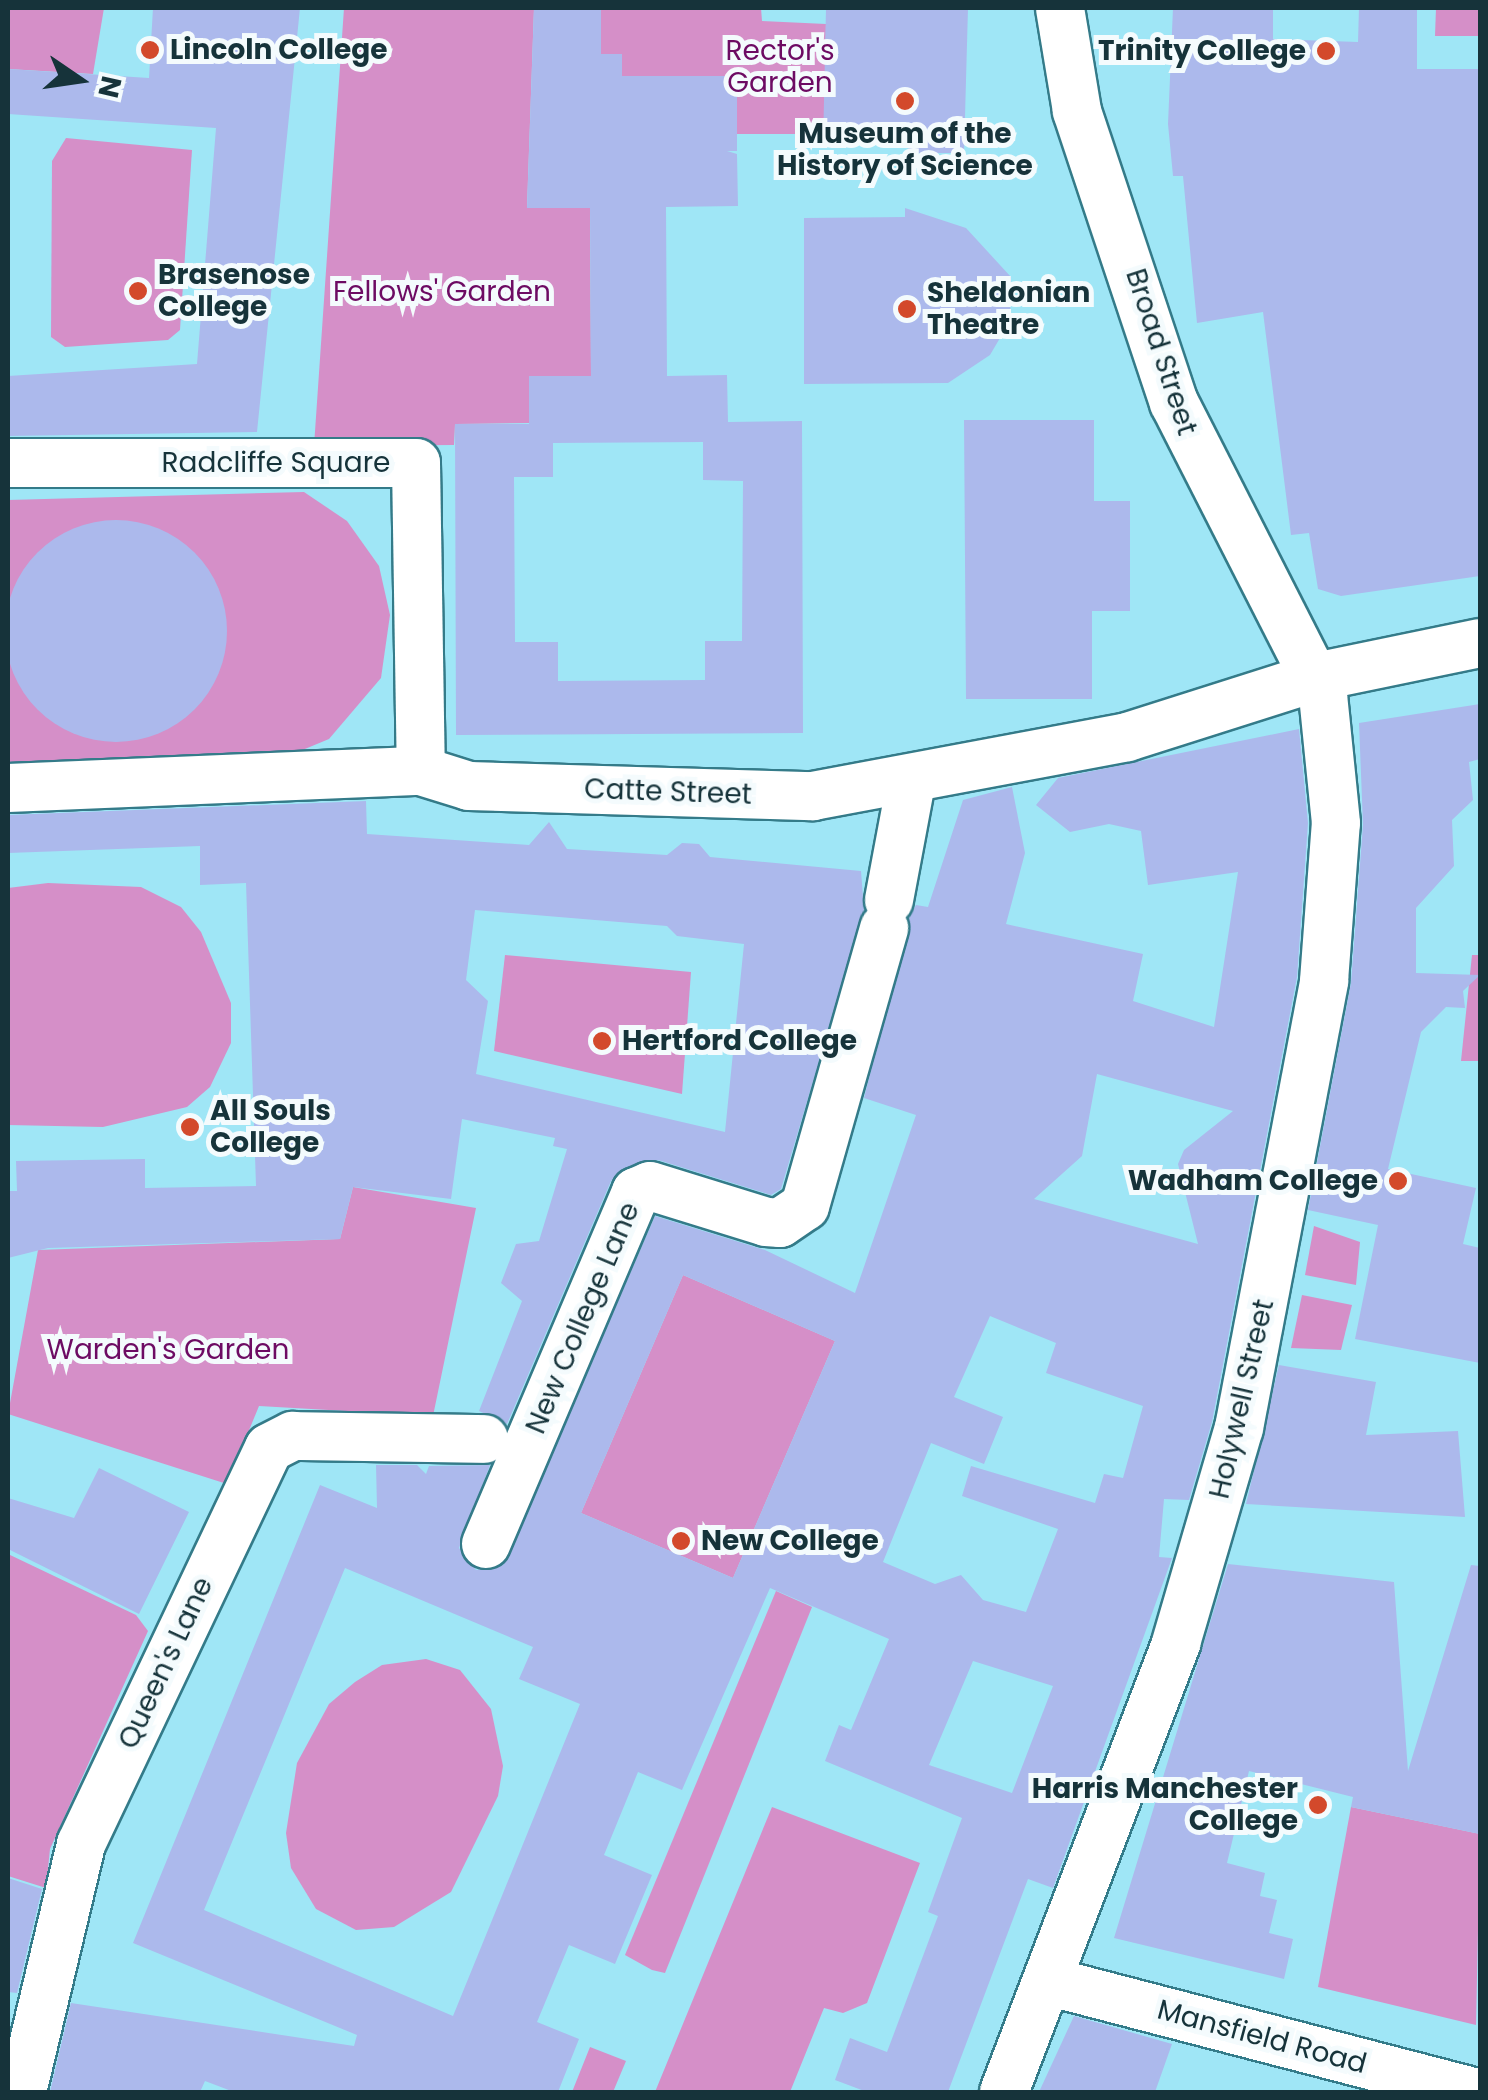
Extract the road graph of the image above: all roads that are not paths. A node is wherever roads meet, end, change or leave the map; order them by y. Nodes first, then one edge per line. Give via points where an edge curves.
1 (1060, 8) edge
2 (8, 463) edge
3 (1480, 643) edge
4 (1316, 677) junction
5 (421, 771) junction
6 (911, 783) junction
7 (8, 788) edge
8 (509, 1440) junction
9 (486, 1544) dead end
10 (1051, 1982) junction
11 (22, 2092) edge
12 (1004, 2092) edge
13 (1473, 2092) edge

1 - 4 street, Broad Street via 1077,112 1174,403
2 - 5 street, Radcliffe Square via 416,463
3 - 4 street, Catte Street
4 - 6 street, Catte Street via 1128,737
4 - 10 street, Holywell Street via 1335,768 1326,961 1258,1339 1176,1643
5 - 6 street, Catte Street via 470,786 813,796
5 - 7 street, Catte Street
6 - 8 street, New College Lane via 887,914 805,1206 780,1223 766,1222 650,1186 636,1192
8 - 9 street, New College Lane
8 - 11 street, Queen's Lane via 293,1436 269,1448 81,1844
10 - 12 street, Holywell Street
10 - 13 street, Mansfield Road

